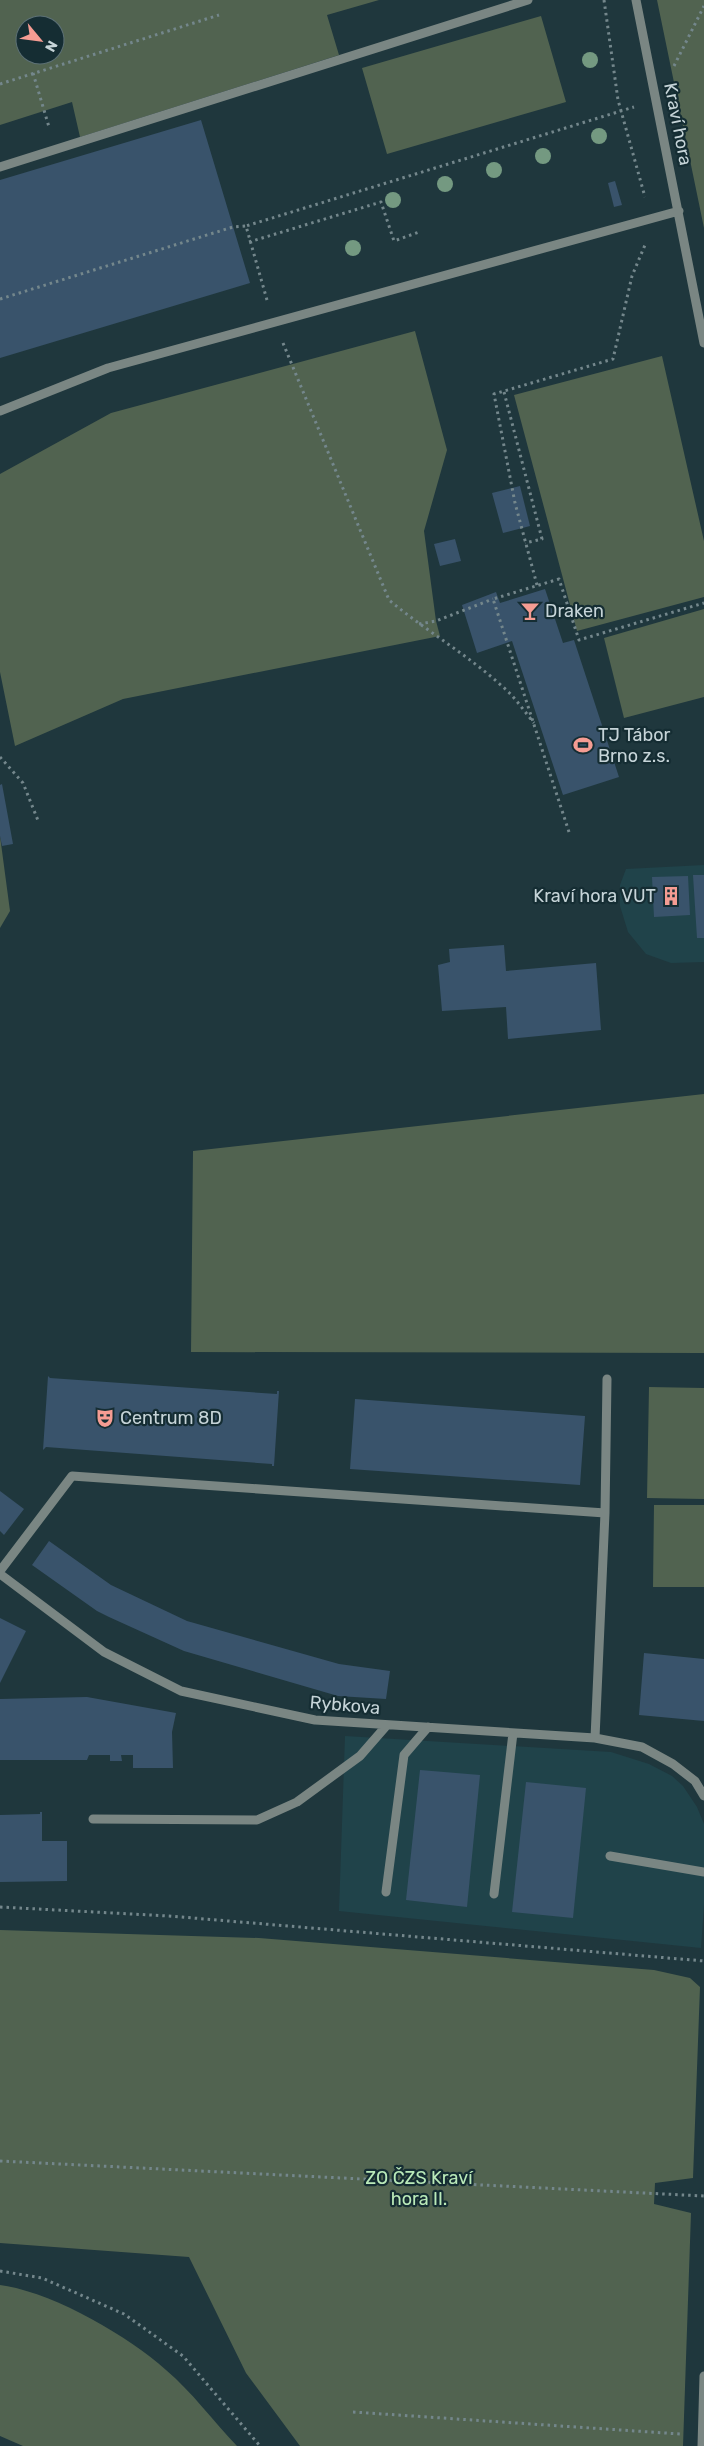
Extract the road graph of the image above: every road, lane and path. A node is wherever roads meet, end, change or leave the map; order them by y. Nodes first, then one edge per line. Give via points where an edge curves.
1 (528, 0) edge
2 (604, 0) edge
3 (636, 0) edge
4 (704, 6) edge
5 (219, 15) dead end
6 (33, 73) junction
7 (0, 84) edge
8 (657, 100) junction
9 (44, 111) dead end
10 (621, 111) junction
11 (0, 167) edge
12 (679, 212) junction
13 (648, 220) junction
14 (246, 226) junction
15 (419, 232) dead end
16 (249, 242) junction
17 (266, 295) dead end
18 (0, 299) edge
19 (274, 322) junction
20 (704, 343) edge
21 (504, 392) junction
22 (0, 411) edge
23 (525, 543) junction
24 (537, 585) junction
25 (494, 599) junction
26 (704, 603) edge
27 (418, 624) junction
28 (534, 723) junction
29 (0, 757) edge
30 (39, 824) dead end
31 (569, 832) dead end
32 (607, 1379) dead end
33 (605, 1513) junction
34 (0, 1572) edge
35 (387, 1725) junction
36 (428, 1727) junction
37 (514, 1733) junction
38 (595, 1738) junction
39 (704, 1796) edge
40 (93, 1819) dead end
41 (610, 1856) dead end
42 (704, 1872) edge
43 (386, 1892) dead end
44 (494, 1894) dead end
45 (0, 1907) edge
46 (704, 1961) edge
47 (0, 2162) edge
48 (704, 2196) edge
49 (0, 2271) edge
50 (704, 2376) edge
51 (354, 2412) dead end
52 (684, 2434) dead end
53 (260, 2446) edge
54 (702, 2446) edge

1 - 11 street
2 - 10 path
3 - 8 street, Kraví hora
4 - 8 path
5 - 6 path
6 - 7 path
6 - 9 path
8 - 10 path
8 - 12 street, Kraví hora
10 - 13 path via 647,205
10 - 14 path
12 - 13 street
12 - 20 street, Kraví hora
13 - 19 street
13 - 21 path via 645,245 632,276 613,359
14 - 16 path
14 - 18 path via 233,227
15 - 16 path via 394,240 381,202
16 - 17 path
19 - 22 street via 108,368
19 - 27 path via 389,600
21 - 23 path via 494,394
21 - 23 path via 542,539
23 - 24 path
24 - 25 path
24 - 26 path via 559,579 579,640
25 - 27 path via 436,621
25 - 28 path
27 - 28 path via 505,688
28 - 31 path
29 - 30 path via 23,783
32 - 33 street
33 - 34 street via 72,1476
33 - 38 street
34 - 35 street, Rybkova via 104,1652 182,1691 315,1720
35 - 36 street, Rybkova
35 - 40 street via 360,1756 298,1802 258,1820
36 - 37 street, Rybkova
36 - 43 street via 404,1754
37 - 38 street, Rybkova
37 - 44 street
38 - 39 street, Rybkova via 642,1747 695,1781
41 - 42 street
45 - 46 path via 179,1916
47 - 48 path
49 - 53 path via 42,2278 124,2314 182,2356
50 - 54 street
51 - 52 path

